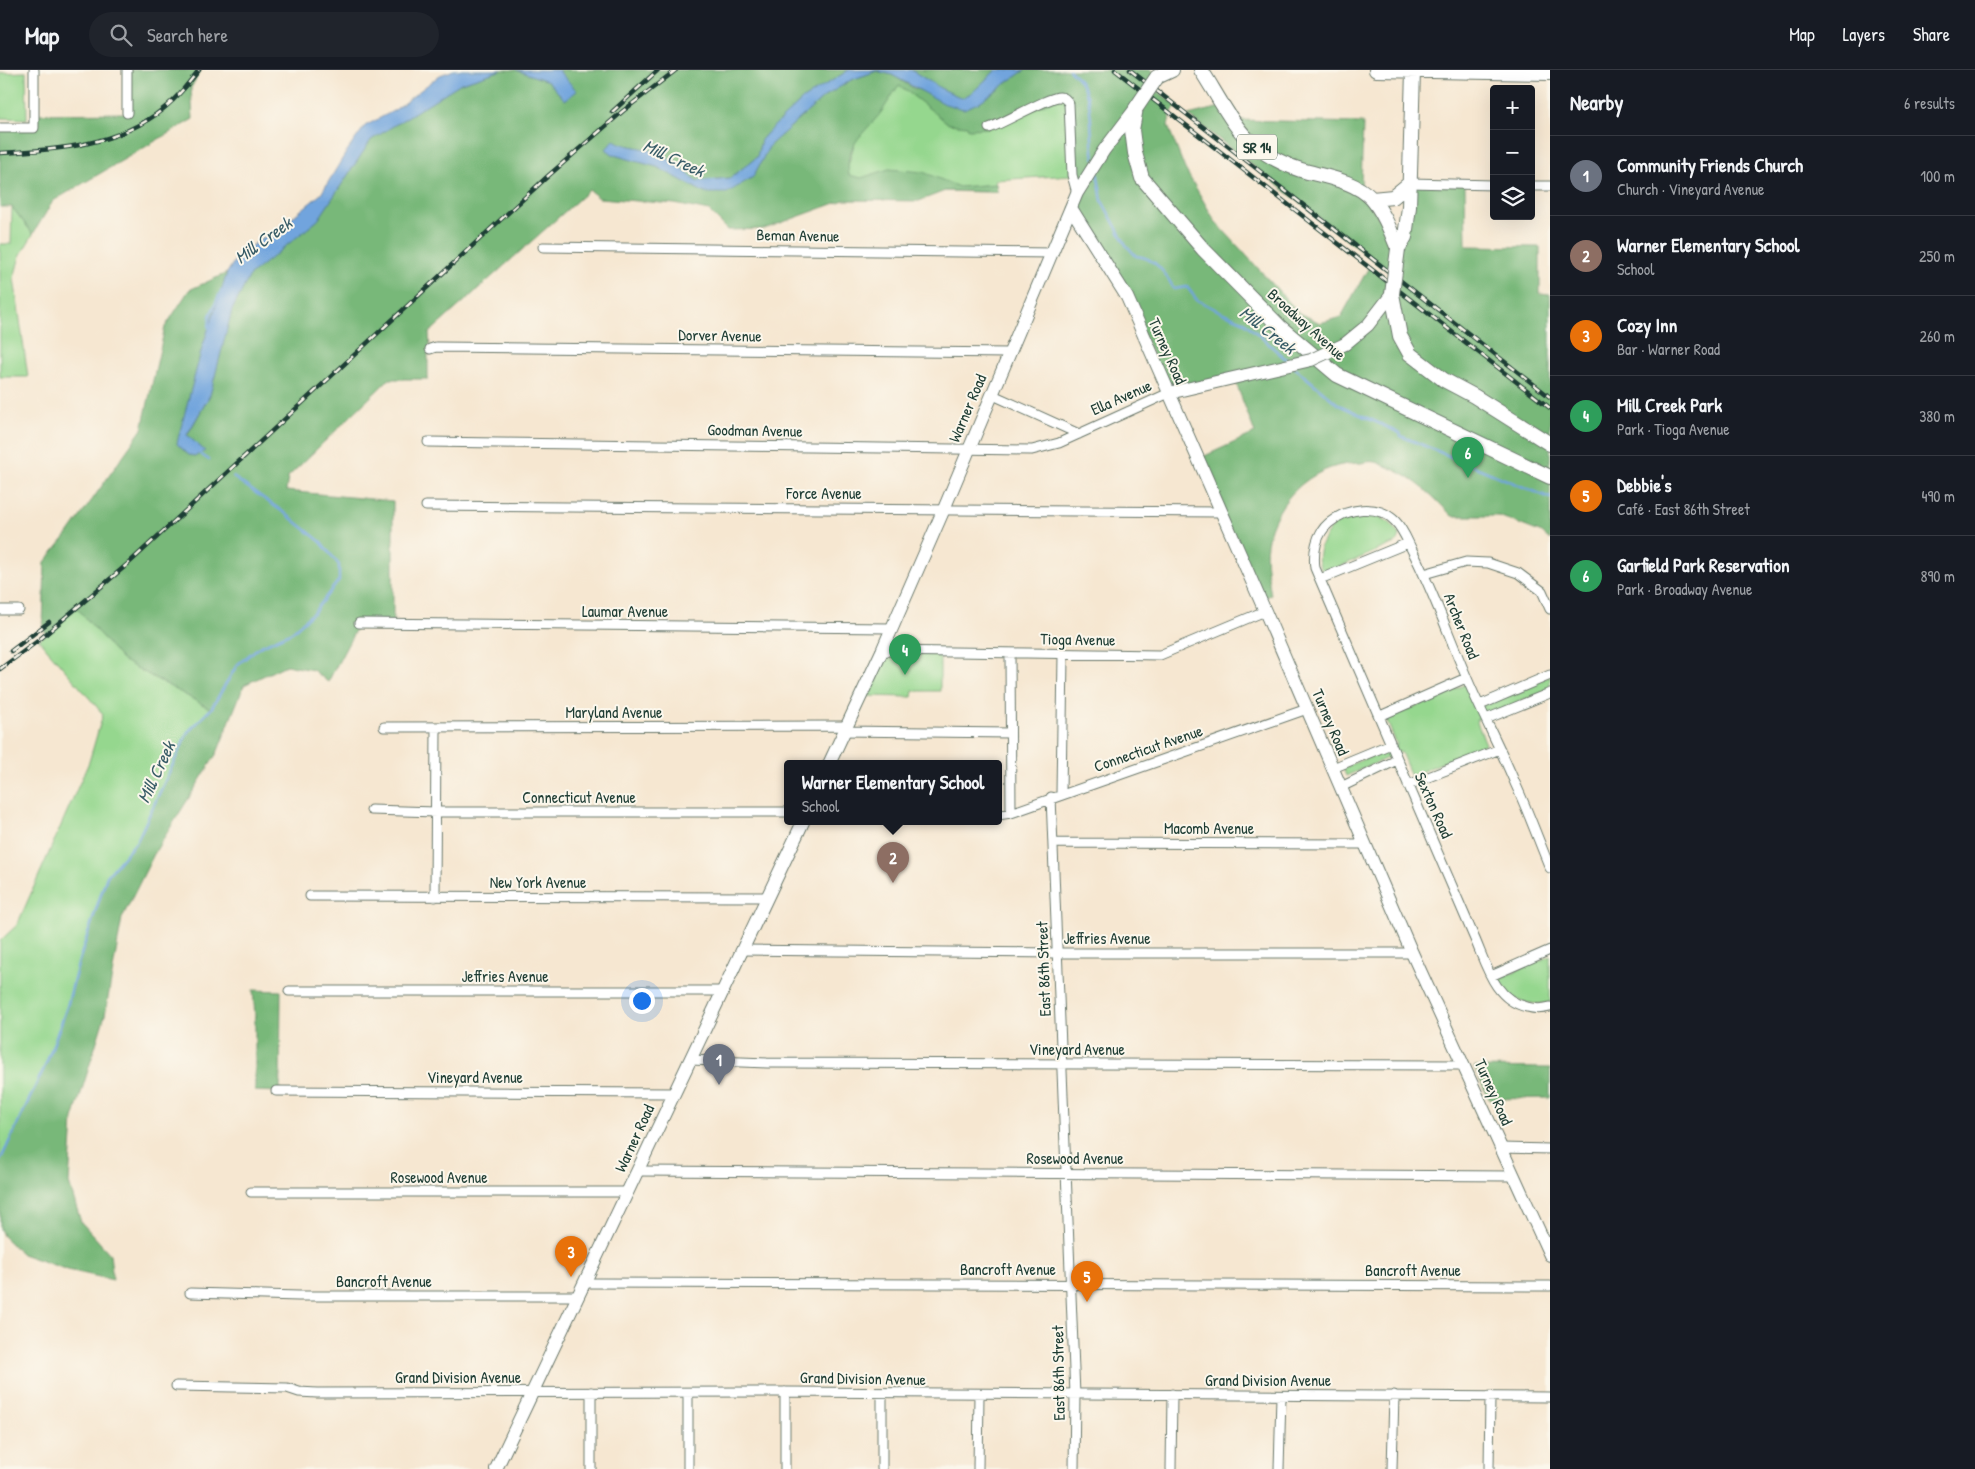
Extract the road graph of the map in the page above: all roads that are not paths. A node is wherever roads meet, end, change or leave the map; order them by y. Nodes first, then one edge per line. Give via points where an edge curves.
1 (34, 70) edge
2 (127, 70) edge
3 (1172, 70) edge
4 (1201, 70) edge
5 (1376, 70) edge
6 (1413, 70) edge
7 (1158, 73) edge
8 (1550, 73) edge
9 (1136, 108) junction
10 (127, 113) dead end
11 (0, 128) edge
12 (989, 128) dead end
13 (1410, 183) junction
14 (1490, 185) edge
15 (1535, 186) edge
16 (1550, 186) edge
17 (1077, 193) junction
18 (1372, 199) junction
19 (1071, 208) junction
20 (543, 247) dead end
21 (1398, 250) junction
22 (1053, 253) junction
23 (1392, 294) junction
24 (430, 349) dead end
25 (1009, 353) junction
26 (1169, 393) junction
27 (993, 395) junction
28 (1079, 434) junction
29 (428, 442) dead end
30 (1550, 444) edge
31 (969, 448) junction
32 (1550, 477) edge
33 (426, 506) dead end
34 (944, 509) junction
35 (1222, 512) junction
36 (1408, 543) junction
37 (1424, 574) junction
38 (1320, 579) junction
39 (1550, 609) edge
40 (0, 610) edge
41 (19, 610) dead end
42 (1265, 611) junction
43 (359, 623) dead end
44 (892, 628) junction
45 (882, 651) junction
46 (1010, 653) junction
47 (1063, 654) junction
48 (1550, 675) edge
49 (1466, 678) junction
50 (1550, 693) edge
51 (1480, 705) junction
52 (1307, 709) junction
53 (1380, 716) junction
54 (1486, 719) junction
55 (384, 727) dead end
56 (436, 727) junction
57 (844, 729) junction
58 (1010, 733) junction
59 (1391, 744) junction
60 (1500, 749) junction
61 (831, 760) edge
62 (1397, 760) junction
63 (1333, 768) junction
64 (1408, 785) junction
65 (1341, 786) junction
66 (1061, 794) junction
67 (1051, 797) junction
68 (371, 810) dead end
69 (436, 812) junction
70 (784, 812) edge
71 (1011, 813) junction
72 (1002, 814) edge
73 (801, 825) edge
74 (1053, 843) junction
75 (1364, 844) junction
76 (1550, 868) edge
77 (310, 896) dead end
78 (435, 897) junction
79 (767, 897) junction
80 (742, 950) junction
81 (1550, 950) edge
82 (1057, 953) junction
83 (1412, 954) junction
84 (1491, 976) junction
85 (289, 991) dead end
86 (722, 991) junction
87 (1550, 1006) edge
88 (690, 1060) junction
89 (1061, 1064) junction
90 (1464, 1065) junction
91 (276, 1092) dead end
92 (674, 1093) junction
93 (1501, 1148) junction
94 (1550, 1149) edge
95 (638, 1171) junction
96 (1065, 1172) junction
97 (1513, 1176) junction
98 (251, 1192) dead end
99 (627, 1192) junction
100 (1550, 1255) edge
101 (585, 1283) junction
102 (1070, 1284) junction
103 (1550, 1286) edge
104 (190, 1294) dead end
105 (578, 1296) junction
106 (176, 1386) dead end
107 (532, 1392) junction
108 (591, 1392) junction
109 (786, 1392) junction
110 (688, 1393) junction
111 (882, 1394) junction
112 (980, 1394) junction
113 (1172, 1394) junction
114 (1075, 1395) junction
115 (1394, 1395) junction
116 (1281, 1396) junction
117 (1490, 1396) junction
118 (1550, 1397) edge
119 (496, 1469) edge
120 (591, 1469) edge
121 (688, 1469) edge
122 (785, 1469) edge
123 (882, 1469) edge
124 (978, 1469) edge
125 (1074, 1469) edge
126 (1171, 1469) edge
127 (1280, 1469) edge
128 (1392, 1469) edge
129 (1489, 1469) edge

1 - 11 street via 34,128
2 - 10 street
3 - 7 main road
4 - 18 main road, SR 14 via 1252,143 1285,163 1345,182
5 - 6 main road
6 - 8 main road
6 - 13 main road
7 - 9 main road, Warner Road, bridge
9 - 17 main road, Warner Road via 1116,132
9 - 32 main road, Broadway Avenue via 1132,130 1142,178 1203,249 1280,326 1337,375
12 - 17 street via 1051,98 1066,100 1069,104 1072,175
13 - 14 street
13 - 18 main road via 1393,197
13 - 21 main road via 1405,237
15 - 16 street
17 - 19 main road, Warner Road
18 - 21 main road, SR 14 via 1388,224
19 - 22 main road, Warner Road
19 - 26 main road, Turney Road via 1127,297
20 - 22 street, Beman Avenue
21 - 23 main road, SR 14, bridge
22 - 25 main road, Warner Road
23 - 26 main road, Ella Avenue, bridge via 1368,324 1345,344 1311,360
23 - 30 main road, SR 14 via 1400,336 1410,354 1444,380
24 - 25 street, Dorver Avenue
25 - 27 main road, Warner Road
26 - 28 street, Ella Avenue
26 - 35 main road, Turney Road
27 - 28 street, Ella Avenue
27 - 31 main road, Warner Road
28 - 31 street, Goodman Avenue via 1032,450
29 - 31 street, Goodman Avenue
31 - 34 main road, Warner Road
33 - 34 street, Force Avenue
34 - 35 street, Force Avenue
34 - 44 main road, Warner Road
35 - 42 main road, Turney Road
36 - 37 street, Archer Road
36 - 38 street
36 - 38 street, Archer Road via 1402,530 1385,514 1363,510 1342,514 1325,526 1319,537 1314,559
37 - 39 street via 1466,562 1488,563 1518,573 1542,591
37 - 49 street, Archer Road
38 - 53 street, Sexton Road
40 - 41 street
42 - 47 street, Tioga Avenue via 1160,655
42 - 52 main road, Turney Road
43 - 44 street, Laumar Avenue
44 - 45 main road, Warner Road
45 - 46 street, Tioga Avenue
45 - 57 main road, Warner Road
46 - 47 street, Tioga Avenue
46 - 58 street
47 - 66 street
48 - 51 street
49 - 51 street, Archer Road
49 - 53 street
50 - 54 street
51 - 54 street, Archer Road
52 - 63 main road, Turney Road
52 - 66 street, Connecticut Avenue
53 - 59 street, Sexton Road
54 - 60 street, Archer Road
55 - 56 street, Maryland Avenue
56 - 57 street, Maryland Avenue
56 - 69 street
57 - 58 street, Maryland Avenue
57 - 61 main road, Warner Road
58 - 71 street
59 - 62 street, Sexton Road
59 - 63 street
60 - 64 street
60 - 76 street, Archer Road
62 - 64 street, Sexton Road
62 - 65 street
63 - 65 main road, Turney Road
64 - 84 street, Sexton Road
65 - 75 main road, Turney Road
66 - 67 street, Connecticut Avenue
67 - 71 street, Connecticut Avenue
67 - 74 street, East 86th Street
68 - 69 street, Connecticut Avenue
69 - 70 street, Connecticut Avenue
69 - 78 street
71 - 72 street, Connecticut Avenue
73 - 79 main road, Warner Road
74 - 75 street, Macomb Avenue
74 - 82 street, East 86th Street
75 - 83 main road, Turney Road
77 - 78 street, New York Avenue
78 - 79 street, New York Avenue
79 - 80 main road, Warner Road
80 - 82 street, Jeffries Avenue
80 - 86 main road, Warner Road
81 - 84 street
82 - 83 street, Jeffries Avenue
82 - 89 street, East 86th Street
83 - 90 main road, Turney Road
84 - 87 street, Sexton Road via 1497,989 1508,1000 1532,1009
85 - 86 street, Jeffries Avenue
86 - 88 main road, Warner Road
88 - 89 street, Vineyard Avenue
88 - 92 main road, Warner Road
89 - 90 street, Vineyard Avenue
89 - 96 street, East 86th Street
90 - 93 main road, Turney Road
91 - 92 street, Vineyard Avenue
92 - 95 main road, Warner Road
93 - 94 street
93 - 97 main road, Turney Road
95 - 96 street, Rosewood Avenue
95 - 99 main road, Warner Road
96 - 97 street, Rosewood Avenue
96 - 102 street, East 86th Street
97 - 100 main road, Turney Road
98 - 99 street, Rosewood Avenue
99 - 101 main road, Warner Road
101 - 102 street, Bancroft Avenue
101 - 105 main road, Warner Road
102 - 103 street, Bancroft Avenue
102 - 114 street, East 86th Street
104 - 105 street, Bancroft Avenue
105 - 107 main road, Warner Road
106 - 107 street, Grand Division Avenue via 286,1388 317,1393
107 - 108 street, Grand Division Avenue
107 - 119 main road, Warner Road
108 - 110 street, Grand Division Avenue
108 - 120 street
109 - 110 street, Grand Division Avenue
109 - 111 street, Grand Division Avenue
109 - 122 street
110 - 121 street
111 - 112 street, Grand Division Avenue
111 - 123 street
112 - 114 street, Grand Division Avenue
112 - 124 street
113 - 114 street, Grand Division Avenue
113 - 116 street, Grand Division Avenue
113 - 126 street
114 - 125 street, East 86th Street
115 - 116 street, Grand Division Avenue
115 - 117 street, Grand Division Avenue
115 - 128 street
116 - 127 street
117 - 118 street, Grand Division Avenue
117 - 129 street

